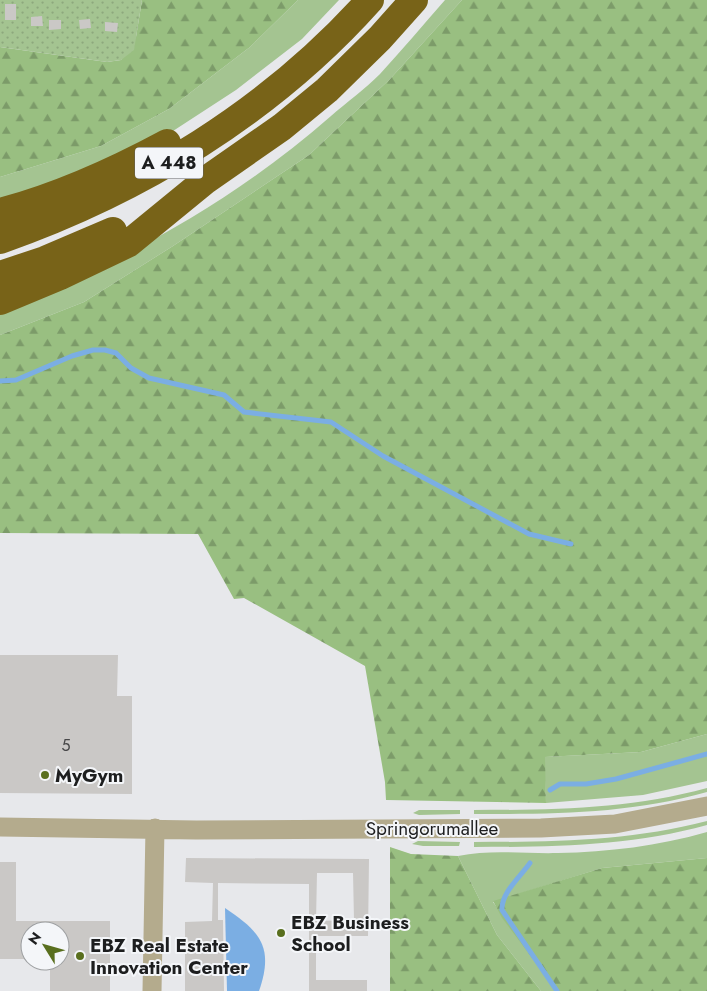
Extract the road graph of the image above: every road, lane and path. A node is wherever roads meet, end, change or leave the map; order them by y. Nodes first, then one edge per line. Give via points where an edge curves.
1 (370, 0) edge
2 (414, 0) edge
3 (318, 52) junction
4 (206, 180) junction
5 (0, 212) edge
6 (0, 240) edge
7 (0, 275) edge
8 (0, 301) edge
9 (707, 806) edge
10 (0, 827) edge
11 (154, 828) junction
12 (152, 991) edge

1 - 3 highway, A 448
2 - 4 highway, A 448 via 327,90 282,127
3 - 5 highway via 139,158 54,194
3 - 6 highway, A 448 via 250,108 175,160 107,197
4 - 7 highway, A 448 via 98,238
4 - 8 highway via 129,242
9 - 11 street, Springorumallee via 648,819 581,827
10 - 11 street, Springorumallee
11 - 12 street

